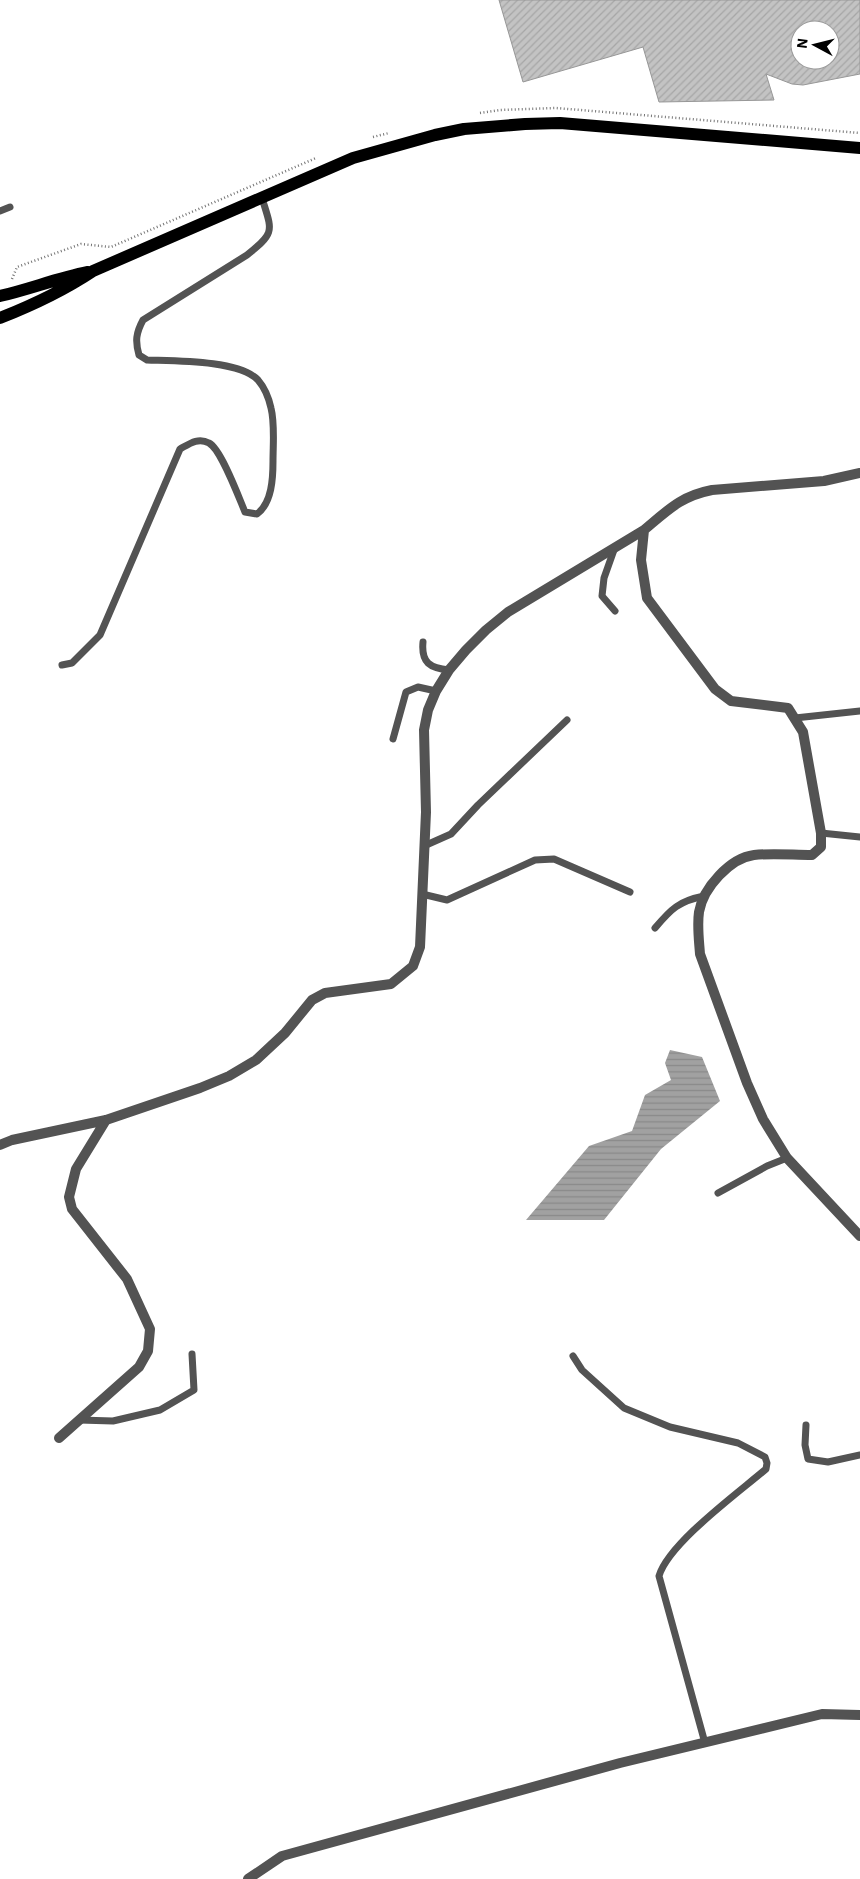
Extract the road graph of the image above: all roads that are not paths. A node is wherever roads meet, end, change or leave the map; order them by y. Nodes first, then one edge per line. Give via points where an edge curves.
1 (860, 148) edge
2 (262, 198) junction
3 (10, 207) dead end
4 (0, 211) edge
5 (93, 271) junction
6 (3, 295) edge
7 (0, 318) edge
8 (860, 473) edge
9 (644, 530) junction
10 (615, 547) junction
11 (615, 611) dead end
12 (423, 642) dead end
13 (62, 665) dead end
14 (449, 670) junction
15 (436, 691) junction
16 (860, 711) edge
17 (795, 718) junction
18 (567, 720) dead end
19 (393, 739) dead end
20 (821, 833) junction
21 (860, 837) edge
22 (424, 846) junction
23 (630, 892) dead end
24 (422, 894) junction
25 (704, 896) junction
26 (655, 928) dead end
27 (106, 1120) junction
28 (0, 1144) edge
29 (787, 1158) junction
30 (718, 1193) dead end
31 (860, 1236) edge
32 (192, 1354) dead end
33 (573, 1356) dead end
34 (79, 1420) junction
35 (806, 1424) dead end
36 (59, 1438) dead end
37 (860, 1455) edge
38 (860, 1715) edge
39 (705, 1742) junction
40 (248, 1879) edge

1 - 2 main road via 560,123 492,126 435,135 353,158
2 - 5 main road
2 - 13 lane via 271,228 262,243 143,320 137,331 136,344 139,355 147,360 223,365 242,370 257,380 271,408 273,440 273,474 263,510 257,514 245,512 219,454 209,443 194,441 180,449 100,634 72,663
3 - 4 lane
5 - 6 main road via 64,276
5 - 7 main road via 37,304
8 - 9 street via 824,481 696,493 675,503
9 - 10 street
9 - 17 street via 641,560 647,598 714,689 731,701 788,708
10 - 11 lane via 604,578 602,596
10 - 14 street via 508,612 479,637
12 - 14 lane via 422,652 426,661 436,669
14 - 15 street
15 - 19 lane via 418,688 406,692
15 - 22 street via 424,730
16 - 17 lane
17 - 20 street via 803,732
18 - 22 lane via 452,834
20 - 21 lane
20 - 25 street via 821,847 812,855 740,858 724,870
22 - 24 street
23 - 24 lane via 554,859 535,860 447,900
24 - 27 street via 420,947 413,966 391,984 325,993 312,1000 285,1033 256,1060 230,1076
25 - 26 lane via 686,900 668,912
25 - 29 street via 699,912 700,954 746,1083 762,1119
27 - 28 street
27 - 34 street via 76,1170 69,1198 72,1209 127,1279 150,1329 148,1351 139,1367
29 - 30 lane
29 - 31 street
32 - 34 lane via 194,1390 160,1410 113,1421
33 - 39 lane via 582,1370 624,1408 670,1427 738,1443 765,1458 767,1463 766,1469 690,1534 668,1558 659,1576
34 - 36 street
35 - 37 lane via 808,1459 828,1462
38 - 39 street via 822,1714
39 - 40 street via 282,1856

